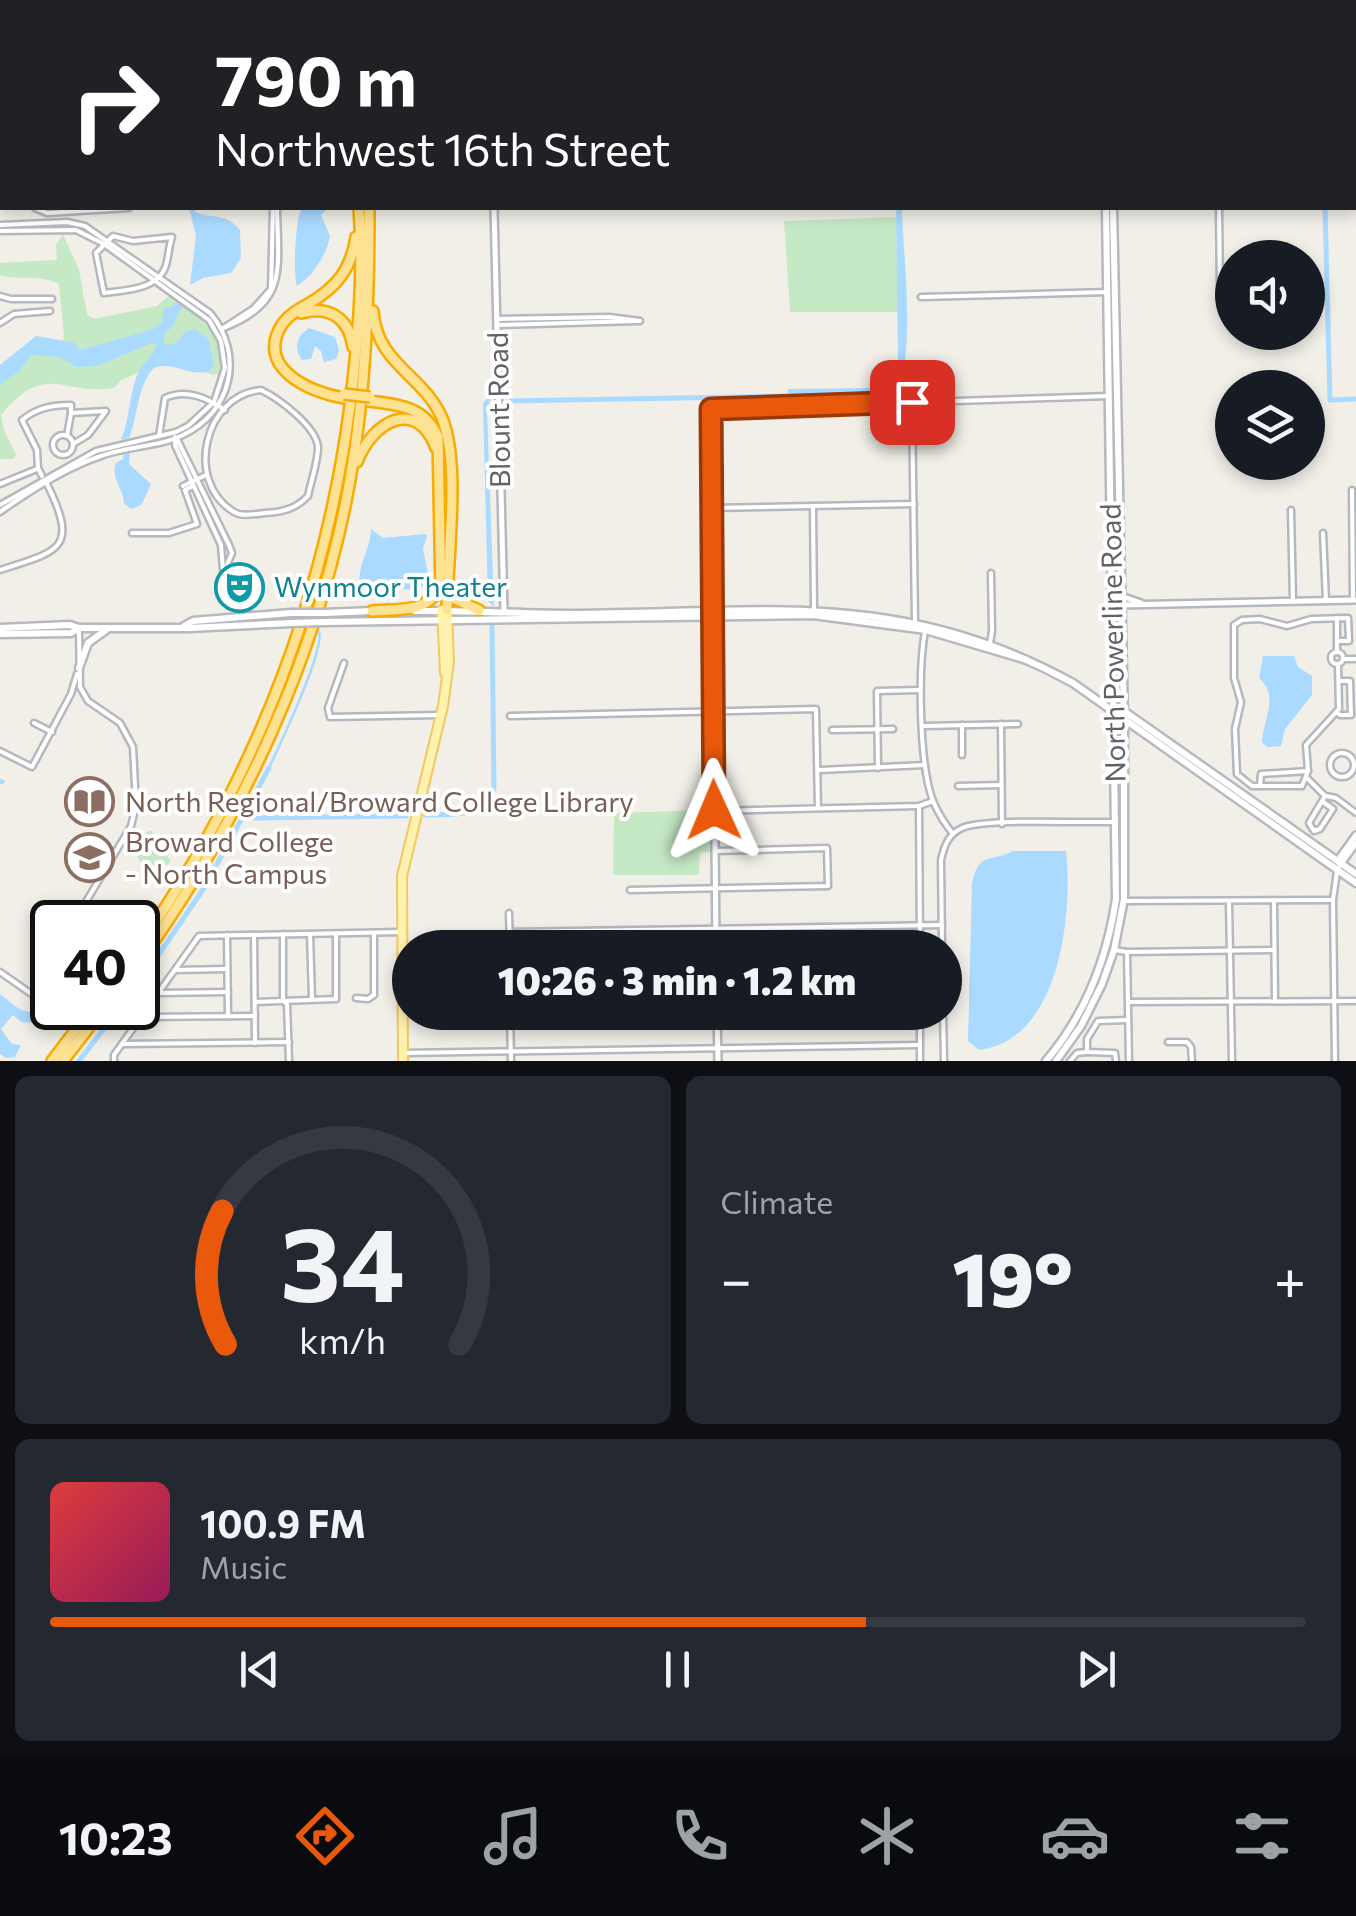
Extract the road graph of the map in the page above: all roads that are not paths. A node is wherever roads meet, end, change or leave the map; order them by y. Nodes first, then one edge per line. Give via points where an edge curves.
1 (47, 210) edge
2 (89, 210) edge
3 (275, 210) edge
4 (363, 210) edge
5 (363, 210) edge
6 (363, 210) edge
7 (494, 210) edge
8 (1110, 210) edge
9 (1110, 210) edge
10 (1219, 210) edge
11 (0, 228) edge
12 (1219, 240) edge
13 (106, 242) junction
14 (157, 278) junction
15 (369, 278) junction
16 (1111, 292) junction
17 (0, 296) edge
18 (921, 297) dead end
19 (52, 299) dead end
20 (50, 311) dead end
21 (497, 322) junction
22 (0, 324) edge
23 (220, 330) junction
24 (354, 376) junction
25 (1109, 396) junction
26 (344, 397) junction
27 (912, 402) junction
28 (216, 404) junction
29 (71, 412) junction
30 (224, 412) junction
31 (174, 435) junction
32 (67, 436) junction
33 (160, 436) junction
34 (73, 444) junction
35 (68, 453) junction
36 (74, 464) junction
37 (38, 468) junction
38 (207, 477) junction
39 (45, 480) junction
40 (195, 482) junction
41 (350, 483) junction
42 (0, 484) edge
43 (1352, 490) dead end
44 (914, 504) junction
45 (813, 506) junction
46 (0, 508) edge
47 (711, 508) junction
48 (1291, 510) dead end
49 (444, 522) junction
50 (217, 528) junction
51 (132, 533) dead end
52 (1324, 533) dead end
53 (228, 543) junction
54 (222, 548) junction
55 (228, 562) junction
56 (0, 570) edge
57 (991, 572) dead end
58 (444, 579) junction
59 (1354, 600) edge
60 (1293, 601) junction
61 (1326, 601) junction
62 (1118, 603) junction
63 (479, 610) junction
64 (372, 611) junction
65 (504, 612) junction
66 (814, 612) junction
67 (713, 613) junction
68 (445, 615) junction
69 (607, 616) junction
70 (1337, 618) junction
71 (884, 622) junction
72 (915, 622) junction
73 (182, 627) junction
74 (926, 627) junction
75 (79, 628) junction
76 (108, 628) junction
77 (1, 630) edge
78 (1337, 641) junction
79 (990, 643) junction
80 (1341, 655) junction
81 (1356, 657) edge
82 (1028, 660) junction
83 (344, 663) dead end
84 (1338, 664) junction
85 (79, 668) junction
86 (1338, 682) junction
87 (80, 688) junction
88 (922, 690) junction
89 (72, 694) junction
90 (1119, 709) junction
91 (713, 711) junction
92 (1336, 712) junction
93 (440, 715) junction
94 (510, 716) dead end
95 (1124, 719) junction
96 (34, 723) dead end
97 (1001, 724) junction
98 (1018, 724) dead end
99 (962, 725) junction
100 (924, 726) junction
101 (832, 730) dead end
102 (877, 730) junction
103 (893, 730) dead end
104 (52, 732) junction
105 (0, 751) edge
106 (962, 755) dead end
107 (1355, 764) edge
108 (925, 766) junction
109 (878, 768) junction
110 (818, 770) junction
111 (1308, 771) junction
112 (1307, 778) junction
113 (958, 786) dead end
114 (1001, 786) junction
115 (1260, 786) junction
116 (1324, 799) junction
117 (934, 801) junction
118 (919, 806) junction
119 (818, 808) junction
120 (714, 810) junction
121 (1356, 813) edge
122 (1116, 822) junction
123 (1002, 824) junction
124 (953, 834) junction
125 (1356, 835) edge
126 (1125, 840) junction
127 (1356, 844) edge
128 (715, 850) junction
129 (1338, 865) junction
130 (1356, 874) edge
131 (1356, 883) edge
132 (630, 890) dead end
133 (716, 890) junction
134 (87, 900) edge
135 (1333, 900) junction
136 (1124, 901) junction
137 (1274, 901) junction
138 (1230, 902) junction
139 (509, 913) dead end
140 (160, 914) edge
141 (942, 925) junction
142 (920, 926) junction
143 (716, 929) junction
144 (160, 930) edge
145 (401, 930) edge
146 (510, 930) edge
147 (647, 930) edge
148 (920, 930) edge
149 (942, 930) edge
150 (374, 932) junction
151 (392, 932) edge
152 (336, 933) junction
153 (283, 934) junction
154 (310, 934) junction
155 (227, 935) junction
156 (254, 935) junction
157 (1274, 950) junction
158 (1111, 951) junction
159 (1230, 951) junction
160 (1127, 952) junction
161 (227, 968) junction
162 (174, 970) junction
163 (0, 972) edge
164 (160, 990) edge
165 (228, 992) junction
166 (30, 993) edge
167 (160, 993) edge
168 (356, 998) dead end
169 (312, 1000) junction
170 (283, 1001) junction
171 (1230, 1001) junction
172 (1275, 1001) junction
173 (1334, 1001) junction
174 (255, 1002) junction
175 (1128, 1002) junction
176 (1356, 1002) edge
177 (228, 1016) junction
178 (255, 1016) junction
179 (160, 1017) edge
180 (1128, 1020) junction
181 (75, 1030) edge
182 (87, 1030) edge
183 (132, 1030) edge
184 (403, 1030) edge
185 (510, 1030) edge
186 (718, 1030) edge
187 (919, 1030) edge
188 (943, 1030) edge
189 (1072, 1033) junction
190 (288, 1042) junction
191 (1168, 1042) dead end
192 (256, 1043) junction
193 (122, 1044) junction
194 (919, 1045) junction
195 (718, 1048) junction
196 (511, 1051) junction
197 (1086, 1052) junction
198 (403, 1057) edge
199 (52, 1061) edge
200 (63, 1061) edge
201 (114, 1061) edge
202 (289, 1061) edge
203 (511, 1061) edge
204 (718, 1061) edge
205 (920, 1061) edge
206 (944, 1061) edge
207 (1046, 1061) edge
208 (1056, 1061) edge
209 (1070, 1061) edge
210 (1116, 1061) edge
211 (1128, 1061) edge
212 (1192, 1061) edge
213 (1232, 1061) edge
214 (1335, 1061) edge

1 - 2 street
3 - 23 street via 276,288 258,308
4 - 15 highway
5 - 24 highway
6 - 26 highway via 348,268 331,289 286,318 278,336 280,362 290,376 309,390
7 - 21 street, Blount Road
8 - 16 main road, North Powerline Road
9 - 16 main road, North Powerline Road
10 - 12 street
11 - 13 street via 76,230
13 - 14 street
13 - 14 street via 96,253 104,293
13 - 14 street via 112,236 133,242 172,237
14 - 23 street via 204,306
15 - 41 highway
15 - 49 highway via 380,343 430,398 446,429
16 - 18 street
16 - 25 main road, North Powerline Road
16 - 62 main road, North Powerline Road
17 - 19 street
20 - 22 street via 14,314
21 - 21 street via 640,321 609,317
21 - 65 street, Blount Road
23 - 28 street via 231,366
24 - 26 highway via 344,321 316,310 292,318 281,338 289,368
24 - 140 highway via 326,538 279,690 227,803
25 - 27 street
25 - 62 main road, North Powerline Road
26 - 49 highway, bridge via 412,407 434,428
27 - 44 street
27 - 47 street via 711,409
28 - 30 street
28 - 31 street via 199,426
28 - 33 street via 178,392 165,398
29 - 32 street
29 - 34 street via 106,411
29 - 37 street via 71,404 49,406 22,420
30 - 38 street via 204,456
30 - 38 street via 249,391 261,390 292,410 318,449 308,496 284,512 244,515 234,512
31 - 33 street
31 - 36 street
31 - 40 street
32 - 34 street
32 - 35 street via 58,436 54,445
33 - 36 street via 112,446
34 - 35 street
35 - 36 street
36 - 39 street
37 - 39 street
37 - 42 street
38 - 40 street
39 - 46 street
39 - 56 street via 62,515 61,540 44,556
40 - 50 street
40 - 51 street via 184,488 197,524 169,533
41 - 49 highway via 373,432 391,420 414,422 436,447
41 - 144 highway via 307,638 263,751 208,857
43 - 59 street
44 - 45 street
44 - 72 street
45 - 47 street
45 - 66 street
47 - 67 street
48 - 60 street
49 - 58 highway
50 - 53 street
50 - 54 street
52 - 61 street
53 - 54 street
53 - 55 street
54 - 55 street
54 - 55 street via 224,570
57 - 79 street
58 - 63 highway via 455,599
58 - 64 highway via 428,604
58 - 68 highway
59 - 61 street
60 - 61 street
60 - 62 street
62 - 90 main road, North Powerline Road
62 - 90 main road, North Powerline Road
63 - 65 main road
63 - 68 main road
64 - 68 main road
64 - 73 main road, bridge via 193,621
65 - 69 main road
66 - 67 main road
66 - 71 main road
66 - 72 main road
67 - 69 main road
67 - 69 main road
67 - 91 street
68 - 69 main road
68 - 73 main road, bridge
68 - 93 main road
70 - 78 street
70 - 78 street via 1348,618 1349,641
70 - 115 street via 1287,626 1260,619 1235,623 1234,678 1242,702 1235,725 1236,774
71 - 72 main road
71 - 74 main road
72 - 74 main road
73 - 76 main road
74 - 79 main road
74 - 82 main road
74 - 88 street
75 - 76 main road
75 - 77 main road
75 - 85 street
76 - 85 main road via 88,643
78 - 80 street
79 - 82 main road
80 - 81 street
80 - 84 street
80 - 84 street via 1331,658
82 - 90 main road
83 - 93 street via 330,717
84 - 86 street
85 - 87 street
85 - 89 street
86 - 92 street
86 - 92 street via 1350,682 1350,715
87 - 89 street
87 - 134 street via 120,723 133,746 136,806 132,826
88 - 100 street
88 - 102 street via 877,691
89 - 104 street
90 - 95 main road
90 - 122 main road, North Powerline Road
90 - 129 main road
91 - 94 street
91 - 110 street via 816,709
91 - 120 street
92 - 111 street via 1308,742
93 - 145 main road via 402,876
95 - 126 main road, North Powerline Road
95 - 129 main road
96 - 104 street
97 - 98 street
97 - 99 street
97 - 114 street
99 - 100 street
99 - 106 street
100 - 108 street
101 - 102 street
102 - 103 street
102 - 109 street
104 - 105 street via 32,767
107 - 107 street via 1341,754 1330,766 1341,777
108 - 109 street
108 - 117 street
109 - 110 street
110 - 119 street
111 - 112 street
111 - 115 street via 1261,774
112 - 115 street via 1302,786
112 - 116 street
113 - 114 street
114 - 123 street
116 - 116 street via 1333,809 1314,832 1309,822
116 - 121 street via 1336,798
117 - 118 street
117 - 124 street
118 - 119 street
118 - 142 street
119 - 120 street
120 - 128 street
122 - 123 street
122 - 126 main road
122 - 158 main road, North Powerline Road
123 - 124 street
124 - 141 street via 941,860
125 - 129 street
126 - 136 main road, North Powerline Road
127 - 129 street
128 - 133 street
128 - 133 street via 826,848 828,870 828,886
129 - 130 main road
129 - 131 main road
129 - 135 street
132 - 133 street
133 - 143 street
135 - 137 street
135 - 173 street
136 - 138 street
136 - 158 main road, North Powerline Road
137 - 138 street
137 - 157 street
138 - 159 street
139 - 146 street
141 - 142 street
141 - 149 street
142 - 143 street
142 - 148 street
143 - 147 street
150 - 151 street
150 - 152 street
150 - 168 street via 374,995
152 - 154 street
152 - 169 street via 338,996
153 - 154 street
153 - 156 street
153 - 170 street
154 - 169 street
155 - 156 street
155 - 161 street
155 - 162 street via 199,936
156 - 174 street
157 - 159 street
157 - 172 street
158 - 160 street
158 - 189 main road, North Powerline Road
158 - 189 main road, North Powerline Road via 1094,1003
159 - 160 street
159 - 171 street
160 - 175 street
161 - 162 street
161 - 165 street
162 - 164 street
163 - 166 street
165 - 167 street
165 - 177 street
169 - 170 street
170 - 174 street
170 - 190 street
171 - 172 street
171 - 175 street
171 - 213 street
172 - 173 street
173 - 176 street
173 - 214 street
174 - 178 street
175 - 180 street
177 - 178 street
177 - 179 street
178 - 192 street
180 - 197 street via 1098,1021
180 - 211 street
181 - 199 highway
182 - 200 highway
183 - 193 street
184 - 198 main road
185 - 196 street
186 - 195 street
187 - 194 street
188 - 206 street
189 - 207 main road, North Powerline Road
189 - 208 main road
190 - 192 street
190 - 202 street
191 - 212 street via 1188,1042
192 - 193 street
193 - 201 street
194 - 195 street
194 - 205 street
195 - 196 street
195 - 204 street
196 - 198 street
196 - 203 street
197 - 209 street
197 - 210 street via 1112,1052

